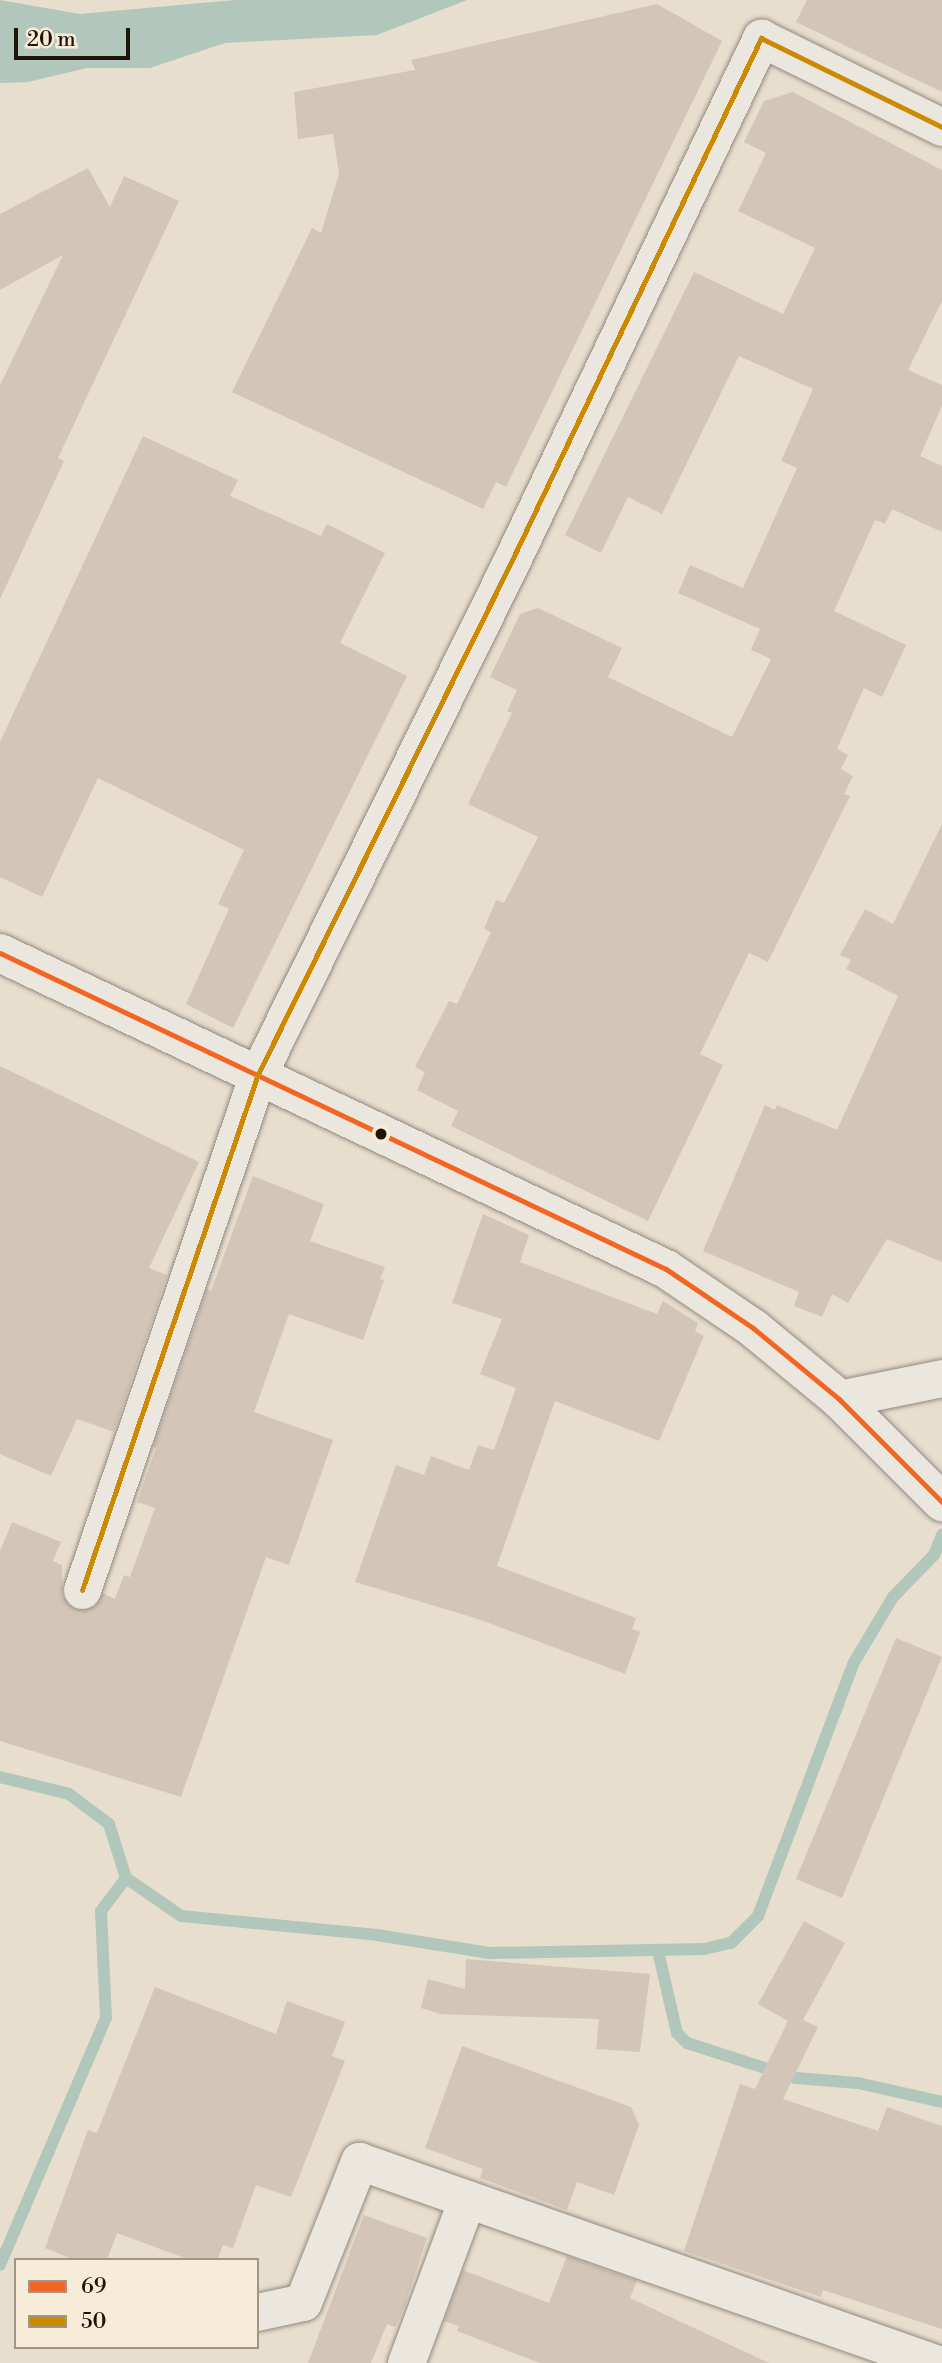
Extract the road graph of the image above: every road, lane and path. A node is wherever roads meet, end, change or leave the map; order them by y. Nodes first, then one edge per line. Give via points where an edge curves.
1 (942, 127) edge
2 (0, 953) edge
3 (258, 1074) junction
4 (942, 1378) edge
5 (839, 1399) junction
6 (942, 1502) edge
7 (82, 1590) dead end
8 (467, 2199) junction
9 (259, 2312) edge
10 (406, 2363) edge
11 (935, 2363) edge

1 - 3 street via 761,38 511,562
2 - 3 main road
3 - 5 main road via 666,1269 753,1328
3 - 7 street
4 - 5 street
5 - 6 main road
8 - 9 street via 359,2161 303,2302
8 - 10 street
8 - 11 street

